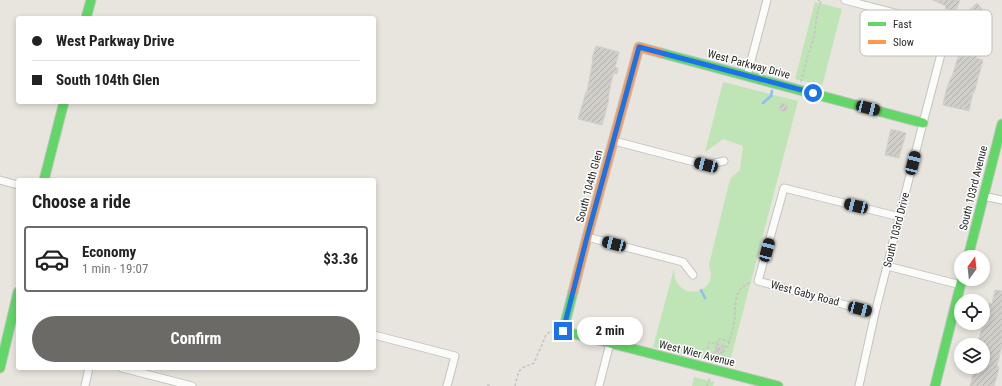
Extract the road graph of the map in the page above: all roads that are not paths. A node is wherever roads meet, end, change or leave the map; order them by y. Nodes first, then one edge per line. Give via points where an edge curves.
1 (91, 0) edge
2 (766, 0) edge
3 (845, 0) edge
4 (882, 10) edge
5 (87, 16) edge
6 (639, 47) joint
7 (941, 56) edge
8 (747, 76) junction
9 (63, 104) edge
10 (923, 123) junction
11 (1002, 124) edge
12 (614, 141) junction
13 (724, 161) dead end
14 (45, 178) edge
15 (0, 180) edge
16 (16, 184) edge
17 (984, 196) junction
18 (1002, 200) edge
19 (900, 217) junction
20 (587, 237) junction
21 (970, 250) edge
22 (887, 266) junction
23 (693, 275) dead end
24 (954, 280) edge
25 (961, 286) edge
26 (16, 300) edge
27 (875, 313) junction
28 (563, 331) joint
29 (376, 336) edge
30 (610, 343) junction
31 (0, 368) edge
32 (89, 370) edge
33 (130, 370) edge
34 (85, 386) edge
35 (192, 386) edge
36 (447, 386) edge
37 (599, 386) edge
38 (778, 386) edge
39 (859, 386) edge
40 (935, 386) edge

1 - 5 street
2 - 8 street
3 - 4 street, South 103rd Drive
6 - 8 street, West Parkway Drive
6 - 12 street, South 104th Glen
7 - 10 street, South 103rd Drive
8 - 10 street, West Parkway Drive
9 - 14 street
10 - 19 street, South 103rd Drive
11 - 17 street, South 103rd Avenue
12 - 13 street via 706,165
12 - 20 street, South 104th Glen
15 - 16 street
17 - 18 street
17 - 21 street, South 103rd Avenue
19 - 22 street, South 103rd Drive
19 - 27 street, West Gaby Road via 784,188 758,281
20 - 23 street via 683,262
20 - 28 street, South 104th Glen
22 - 24 street
22 - 27 street, South 103rd Drive
25 - 40 street
26 - 31 street
27 - 39 street, South 103rd Drive
28 - 30 street, West Wier Avenue
29 - 36 street via 455,356
30 - 37 street
30 - 38 street, West Wier Avenue
32 - 34 street
33 - 35 street

